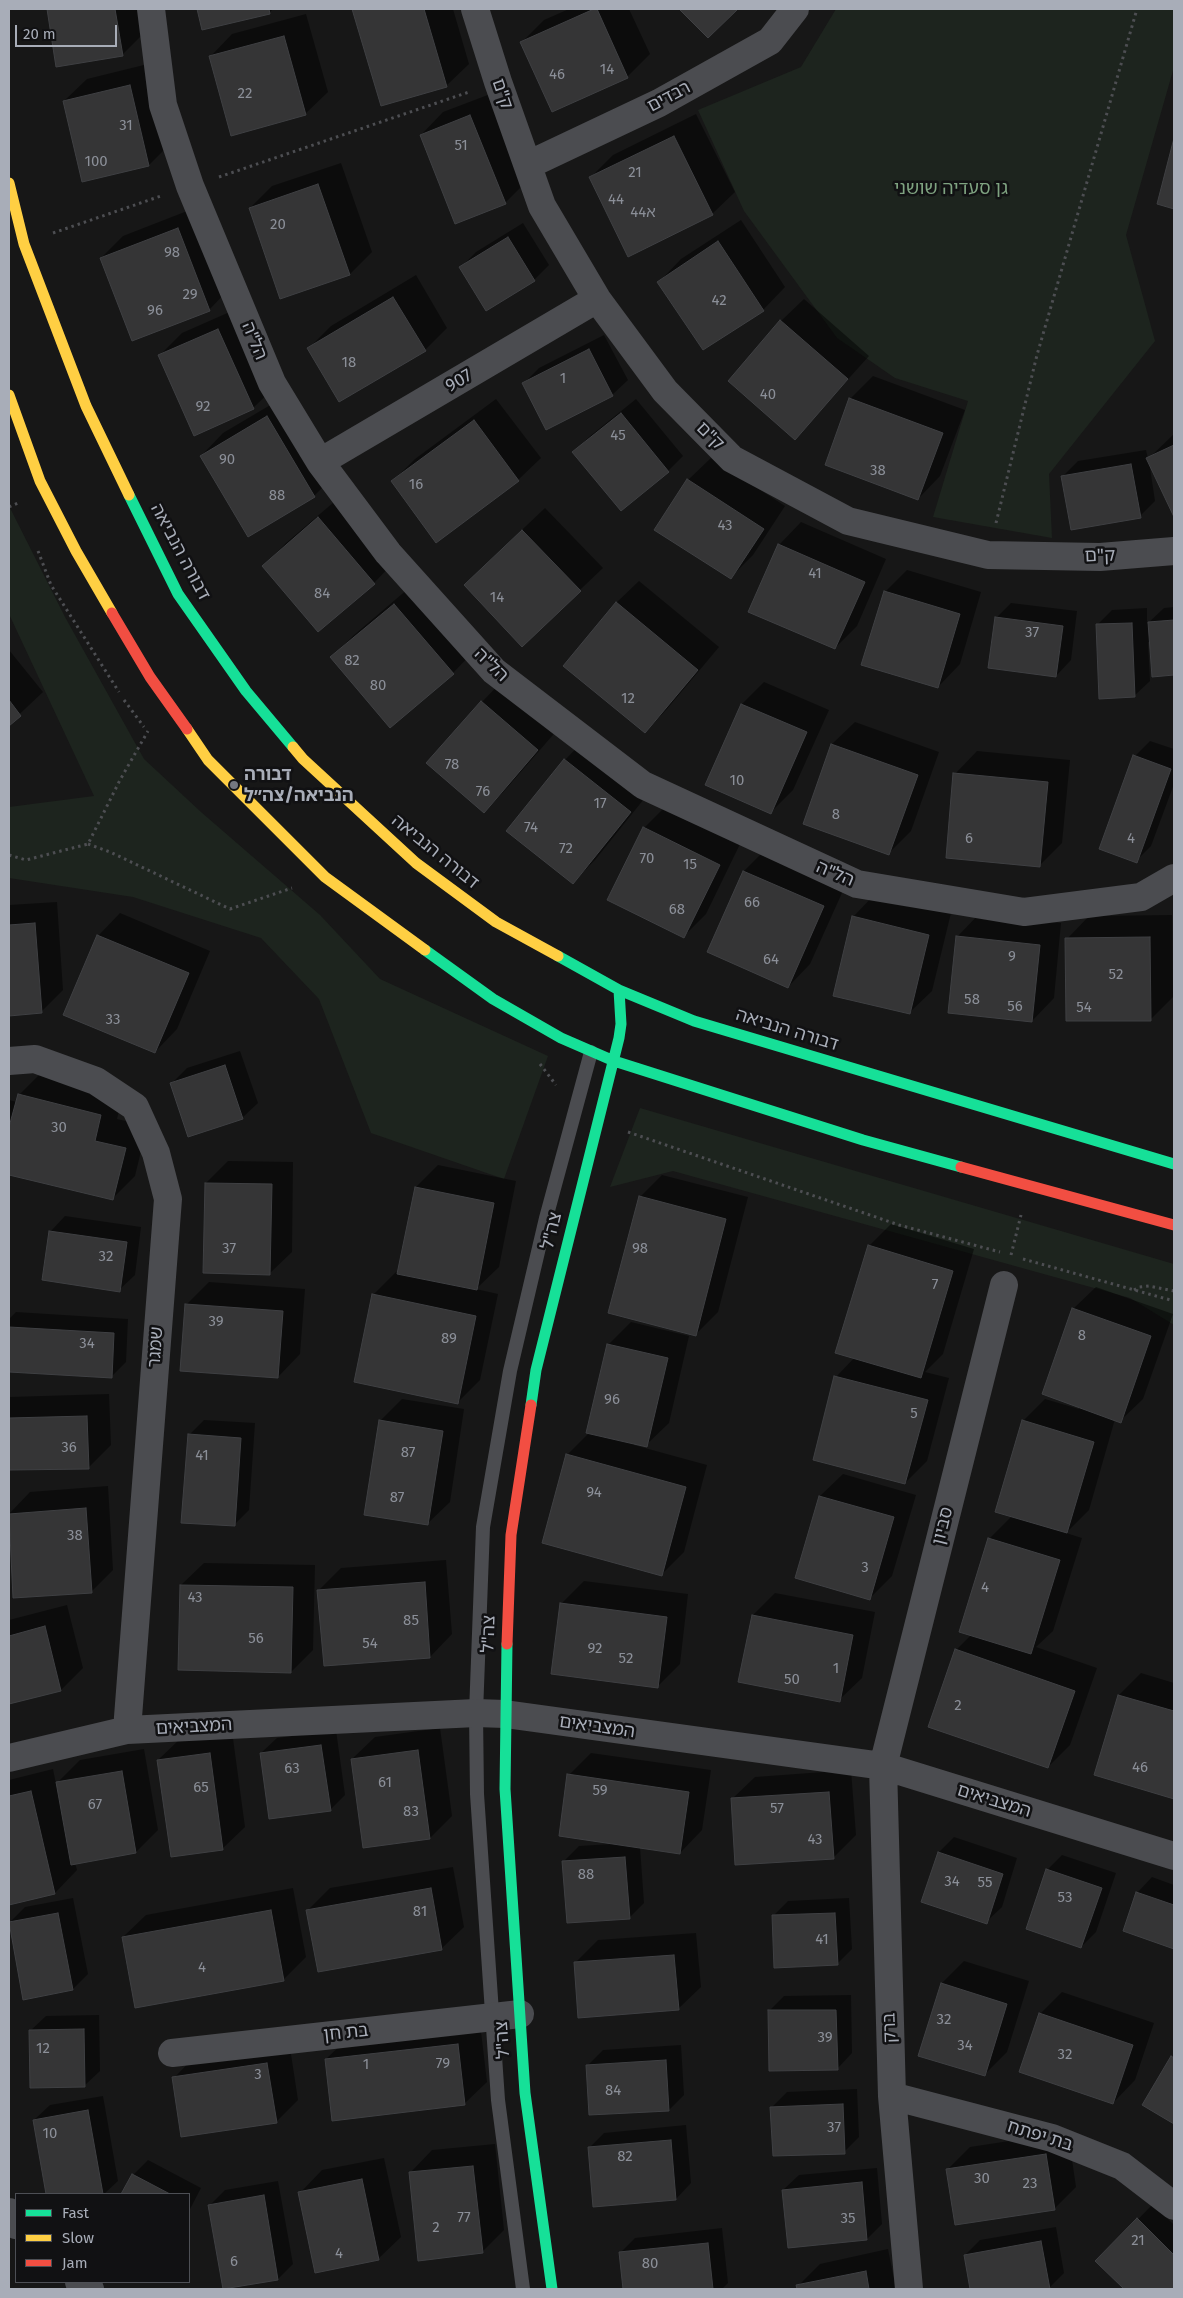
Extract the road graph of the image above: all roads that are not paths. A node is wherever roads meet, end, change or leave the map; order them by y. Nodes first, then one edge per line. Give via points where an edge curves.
1 (151, 9) edge
2 (475, 9) edge
3 (795, 9) edge
4 (528, 165) junction
5 (9, 183) edge
6 (597, 299) junction
7 (9, 395) edge
8 (320, 462) junction
9 (1174, 551) edge
10 (1174, 878) edge
11 (620, 990) junction
12 (591, 1052) junction
13 (9, 1061) edge
14 (614, 1061) junction
15 (1174, 1164) edge
16 (1174, 1225) edge
17 (1004, 1285) road end
18 (476, 1712) junction
19 (505, 1714) junction
20 (127, 1730) junction
21 (9, 1758) edge
22 (882, 1766) junction
23 (1174, 1856) edge
24 (520, 2014) junction
25 (493, 2017) junction
26 (172, 2052) dead end
27 (892, 2096) junction
28 (1174, 2206) edge
29 (9, 2212) edge
30 (15, 2223) edge
31 (523, 2289) edge
32 (552, 2289) edge
33 (909, 2289) edge

1 - 8 street, הל"ה via 163,105 190,186 272,384
2 - 4 street, ק"ם
3 - 4 street, רבדים via 770,42 659,103
4 - 6 street, ק"ם via 542,206
5 - 11 street, דבורה הנביאה via 24,244 86,406 178,594 246,691 302,758 416,863 496,922
6 - 8 street, 907
6 - 9 street, ק"ם via 665,392 732,460 848,521 988,555 1100,557
7 - 12 street via 40,481 76,551 150,677 208,760 325,877 493,999
8 - 10 street, הל"ה via 388,553 494,671 643,785 857,884 1024,912 1141,897
11 - 14 street, צה"ל via 621,1024
11 - 15 street, דבורה הנביאה via 694,1021
12 - 14 street
12 - 18 lane, צה"ל via 546,1218 510,1371 483,1528
13 - 20 street, שמגר via 36,1059 96,1081 135,1107 156,1153 168,1199
14 - 16 street via 863,1140
14 - 19 street, צה"ל via 536,1370 510,1535
17 - 22 street, סביון
18 - 19 street, המצביאים
18 - 20 street, המצביאים
18 - 25 lane, צה"ל via 477,1794
19 - 22 street, המצביאים
19 - 24 street, צה"ל via 505,1789
20 - 21 street, המצביאים
22 - 23 street, המצביאים
22 - 27 street, ברק
24 - 25 street, בת חן
24 - 32 street, צה"ל via 525,2093
25 - 26 street, בת חן
25 - 31 lane, צה"ל via 498,2100
27 - 28 street, בת יפתח via 1052,2138 1122,2166
27 - 33 street, ברק
29 - 30 street

